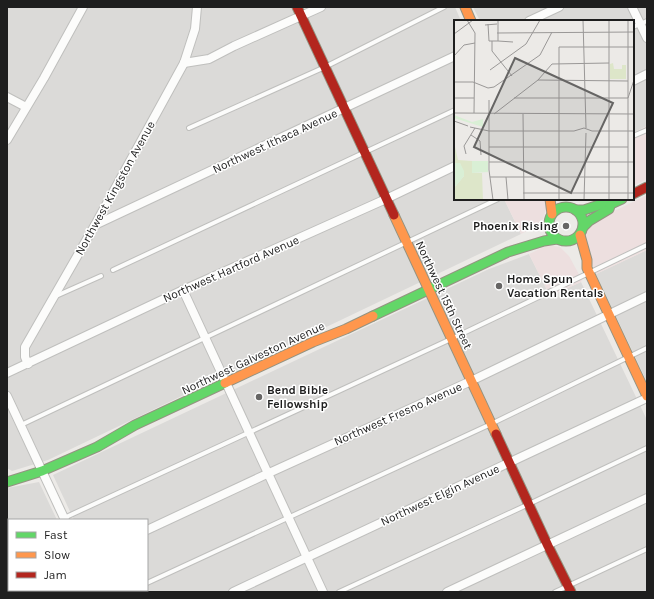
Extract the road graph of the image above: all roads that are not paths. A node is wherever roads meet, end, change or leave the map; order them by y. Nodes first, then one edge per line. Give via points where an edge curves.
1 (83, 7) edge
2 (197, 7) edge
3 (297, 7) edge
4 (321, 7) edge
5 (444, 7) edge
6 (465, 7) edge
7 (559, 7) edge
8 (632, 7) edge
9 (301, 16) junction
10 (472, 20) edge
11 (531, 20) edge
12 (640, 24) edge
13 (647, 38) edge
14 (454, 56) edge
15 (184, 63) junction
16 (324, 67) junction
17 (647, 74) edge
18 (634, 80) edge
19 (7, 97) edge
20 (26, 107) junction
21 (344, 109) junction
22 (454, 110) edge
23 (189, 128) dead end
24 (647, 130) edge
25 (634, 136) edge
26 (7, 140) edge
27 (365, 153) junction
28 (454, 166) edge
29 (647, 187) edge
30 (634, 194) edge
31 (386, 199) junction
32 (496, 200) edge
33 (550, 200) edge
34 (561, 200) edge
35 (620, 200) edge
36 (611, 204) junction
37 (571, 208) junction
38 (550, 218) junction
39 (95, 225) junction
40 (582, 231) junction
41 (559, 240) junction
42 (406, 242) junction
43 (647, 245) edge
44 (508, 252) junction
45 (113, 270) dead end
46 (588, 270) junction
47 (101, 276) dead end
48 (429, 289) junction
49 (183, 290) junction
50 (647, 296) edge
51 (53, 298) junction
52 (609, 314) junction
53 (206, 338) junction
54 (452, 339) junction
55 (647, 348) edge
56 (628, 356) junction
57 (28, 364) junction
58 (7, 373) edge
59 (471, 381) junction
60 (227, 383) junction
61 (7, 396) edge
62 (647, 397) edge
63 (491, 424) junction
64 (21, 426) junction
65 (249, 431) junction
66 (647, 448) edge
67 (509, 463) junction
68 (42, 471) junction
69 (269, 473) junction
70 (7, 482) edge
71 (647, 498) edge
72 (529, 504) junction
73 (289, 517) junction
74 (65, 519) edge
75 (148, 530) edge
76 (548, 546) junction
77 (647, 549) edge
78 (308, 557) junction
79 (148, 583) edge
80 (569, 589) edge
81 (233, 592) edge
82 (324, 592) edge
83 (339, 592) edge
84 (447, 592) edge
85 (555, 592) edge

1 - 20 street
2 - 15 street, Northwest Kingston Avenue via 195,29
3 - 9 street, Northwest 15th Street
4 - 9 street
5 - 16 lane
6 - 10 street
7 - 11 street
8 - 12 street
9 - 15 street via 209,59
9 - 16 street, Northwest 15th Street
12 - 13 street
14 - 21 street, Northwest Ithaca Avenue
15 - 39 street, Northwest Kingston Avenue
16 - 21 street, Northwest 15th Street
16 - 23 lane
17 - 18 street
19 - 20 street
20 - 26 street
21 - 27 street, Northwest 15th Street
21 - 39 street, Northwest Ithaca Avenue
22 - 27 lane
24 - 25 lane
27 - 31 street, Northwest 15th Street
27 - 45 lane
28 - 31 street, Northwest Hartford Avenue
29 - 30 street
31 - 42 street, Northwest 15th Street
31 - 49 street, Northwest Hartford Avenue
32 - 42 lane
33 - 38 street
34 - 37 street
35 - 36 street
36 - 37 street via 605,203 584,210
36 - 40 street via 609,210 592,218
37 - 38 street via 559,208
37 - 40 street via 582,217
38 - 41 street via 550,232
38 - 44 street, Northwest Galveston Avenue via 544,229 516,244
39 - 51 street, Northwest Kingston Avenue
40 - 41 street via 572,241
40 - 46 street
41 - 44 street, Northwest Galveston Avenue via 541,240
41 - 46 street via 573,250 582,266
42 - 48 street, Northwest 15th Street
42 - 53 lane
43 - 46 lane
44 - 48 street, Northwest Galveston Avenue
46 - 52 street
46 - 54 lane
47 - 51 lane
48 - 54 street, Northwest 15th Street
48 - 60 street, Northwest Galveston Avenue
49 - 53 street
49 - 57 street, Northwest Hartford Avenue
50 - 52 street, Northwest Fresno Avenue
51 - 57 street, Northwest Kingston Avenue via 25,347
52 - 56 street
52 - 59 street, Northwest Fresno Avenue
53 - 60 street
53 - 64 lane
54 - 59 street, Northwest 15th Street
54 - 65 lane
55 - 56 lane
56 - 62 street
56 - 63 lane
57 - 58 street, Northwest Hartford Avenue
59 - 63 street, Northwest 15th Street
59 - 69 street, Northwest Fresno Avenue
60 - 65 street
60 - 68 street, Northwest Galveston Avenue via 135,425 98,447
61 - 64 street
62 - 67 street, Northwest Elgin Avenue
63 - 67 street, Northwest 15th Street
63 - 73 lane
64 - 68 street
65 - 69 street
65 - 74 lane
66 - 72 lane
67 - 72 street, Northwest 15th Street
67 - 78 street, Northwest Elgin Avenue
68 - 70 street, Northwest Galveston Avenue
68 - 74 street
69 - 73 street
69 - 75 street, Northwest Fresno Avenue
71 - 76 street
72 - 76 street, Northwest 15th Street
72 - 83 lane
73 - 78 street
73 - 79 lane
76 - 80 street, Northwest 15th Street
76 - 84 street
77 - 80 lane
78 - 81 street, Northwest Elgin Avenue
78 - 82 street
80 - 85 lane

